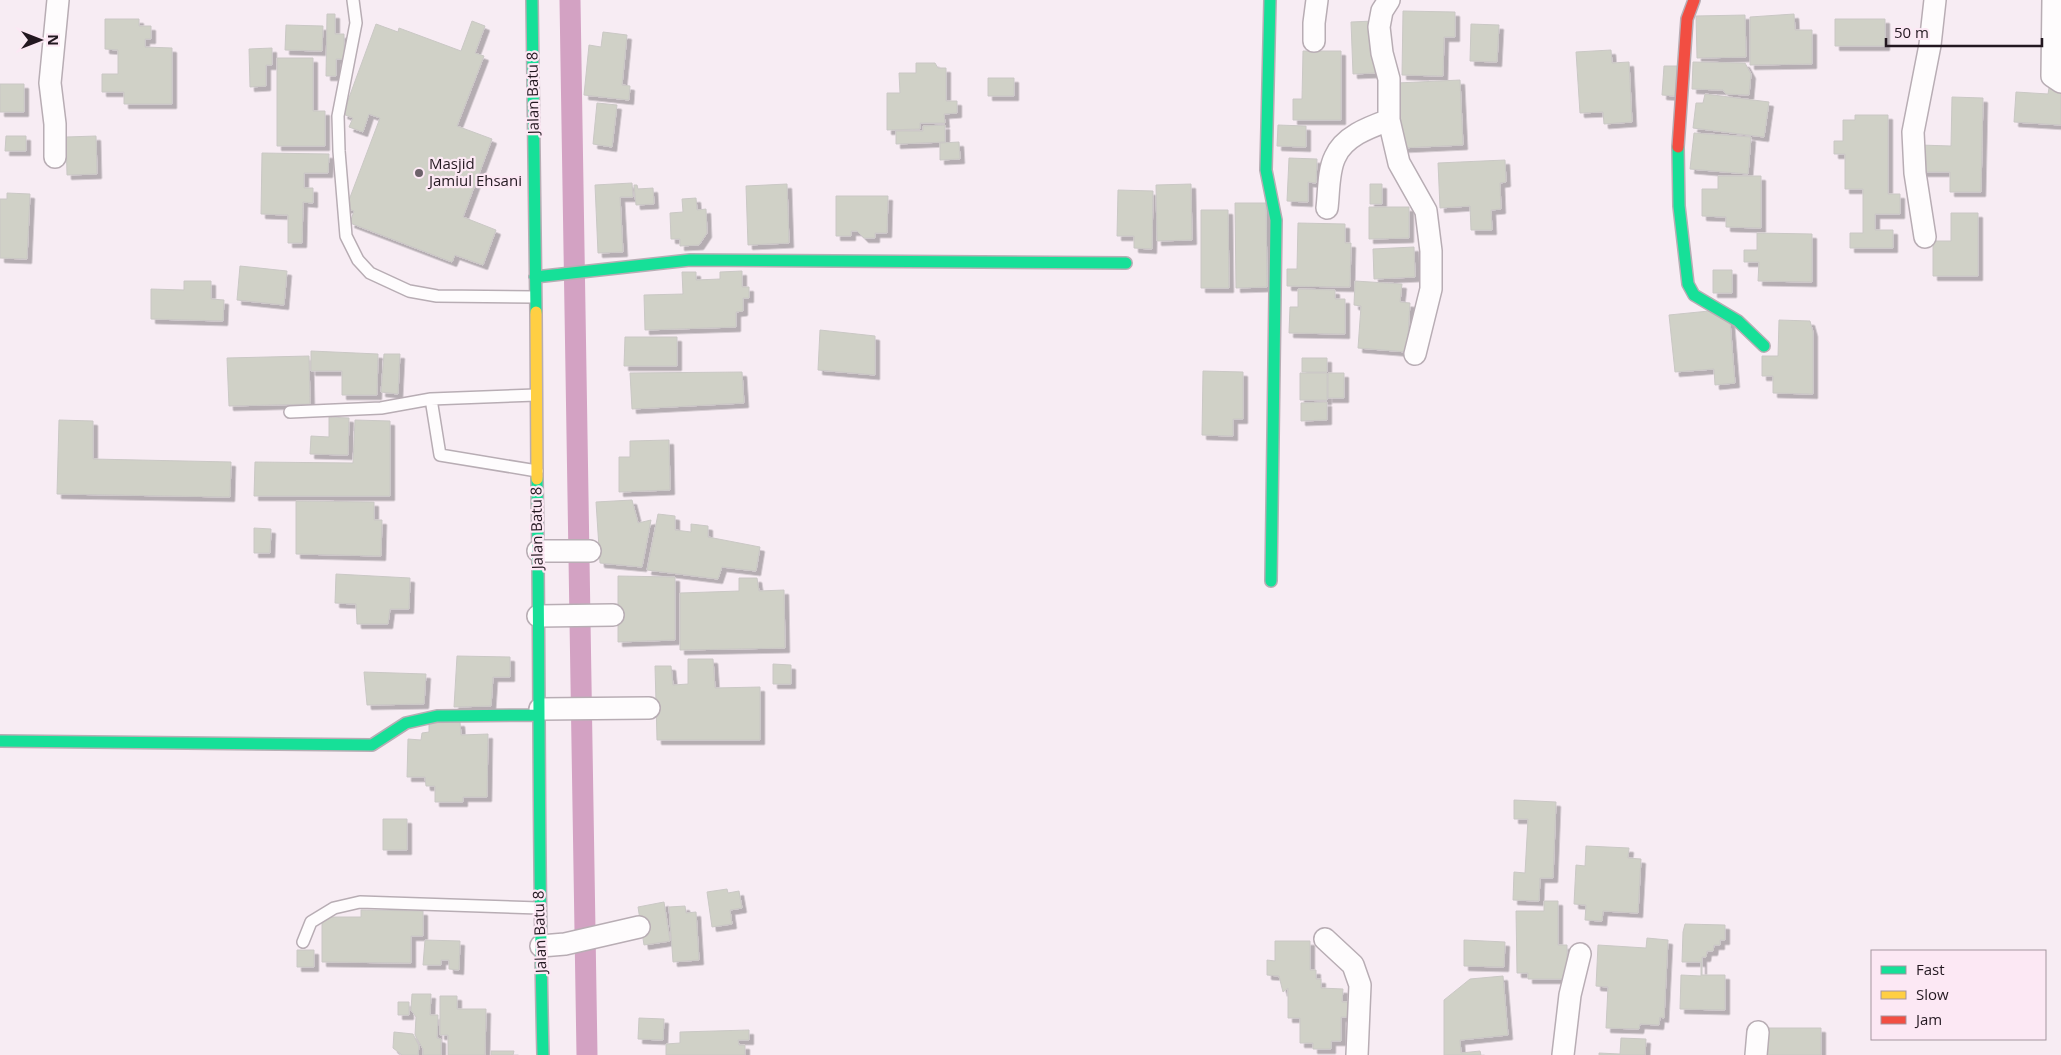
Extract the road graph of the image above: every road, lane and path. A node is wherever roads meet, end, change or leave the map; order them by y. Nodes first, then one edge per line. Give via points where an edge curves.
1 (58, 0) edge
2 (353, 0) edge
3 (532, 0) edge
4 (1270, 0) edge
5 (1317, 0) edge
6 (1389, 0) edge
7 (1694, 0) edge
8 (1935, 0) edge
9 (2053, 0) edge
10 (1314, 40) dead end
11 (2061, 82) edge
12 (1390, 120) junction
13 (56, 157) dead end
14 (1327, 208) dead end
15 (1925, 237) dead end
16 (1126, 263) dead end
17 (535, 277) junction
18 (535, 297) junction
19 (1764, 346) dead end
20 (1415, 354) dead end
21 (536, 395) junction
22 (431, 400) junction
23 (290, 412) dead end
24 (537, 471) junction
25 (590, 551) dead end
26 (538, 552) junction
27 (1271, 581) dead end
28 (613, 615) dead end
29 (538, 616) junction
30 (649, 708) dead end
31 (540, 712) junction
32 (0, 741) edge
33 (539, 908) junction
34 (639, 927) dead end
35 (1324, 939) dead end
36 (303, 942) dead end
37 (541, 946) junction
38 (1580, 954) dead end
39 (1758, 1032) dead end
40 (543, 1055) edge
41 (1357, 1055) edge
42 (1563, 1055) edge
43 (1756, 1055) edge

1 - 13 street via 50,82 56,124
2 - 18 lane via 356,23 338,116 338,151 346,236 358,260 370,273 409,291 437,296
3 - 17 street, Jalan Batu 8
4 - 27 street via 1266,170 1276,220
5 - 10 street
6 - 12 street via 1382,11 1379,27 1389,79
7 - 19 street via 1687,19 1678,141 1680,206 1688,284 1694,295 1738,321
8 - 15 street via 1913,132 1914,173
9 - 11 street via 2052,76
12 - 14 street via 1365,129 1349,140 1335,156
12 - 20 street via 1400,163 1426,211 1431,250 1431,289
16 - 17 street via 690,260
17 - 18 street, Jalan Batu 8
18 - 21 street, Jalan Batu 8
21 - 22 lane
21 - 24 street, Jalan Batu 8
22 - 23 lane via 381,408
22 - 24 lane via 440,455
24 - 26 street, Jalan Batu 8
25 - 26 street
26 - 29 street, Jalan Batu 8
28 - 29 street
29 - 31 street, Jalan Batu 8
30 - 31 street
31 - 32 street via 437,716 406,723 372,745
31 - 33 street, Jalan Batu 8
33 - 36 lane via 360,902 334,908 311,922
33 - 37 street, Jalan Batu 8
34 - 37 street via 565,944
35 - 41 street via 1353,965 1360,985
37 - 40 street, Jalan Batu 8
38 - 42 street via 1570,995
39 - 43 street

